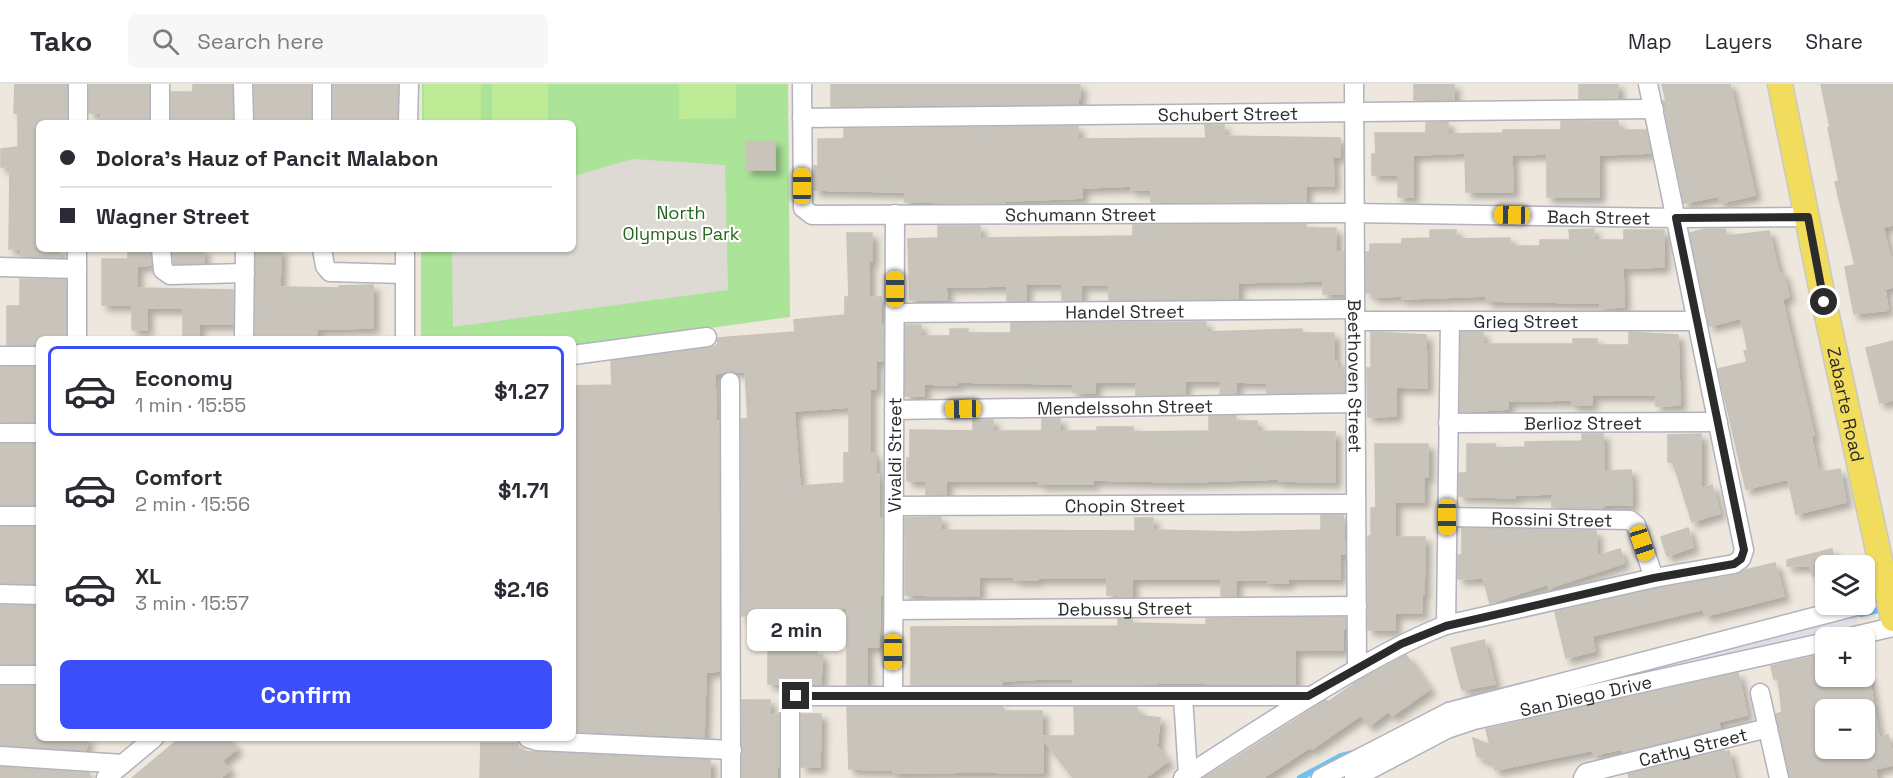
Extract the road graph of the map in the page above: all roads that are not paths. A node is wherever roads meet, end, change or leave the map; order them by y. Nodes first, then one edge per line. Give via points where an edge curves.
1 (78, 84) edge
2 (160, 84) edge
3 (243, 84) edge
4 (322, 84) edge
5 (409, 84) edge
6 (802, 84) edge
7 (1354, 84) edge
8 (1648, 84) edge
9 (1780, 84) edge
10 (1654, 109) junction
11 (1354, 112) junction
12 (802, 118) junction
13 (78, 120) edge
14 (160, 120) edge
15 (244, 120) edge
16 (322, 120) edge
17 (408, 120) edge
18 (1354, 213) junction
19 (895, 214) junction
20 (1808, 217) junction
21 (1676, 218) junction
22 (78, 252) edge
23 (161, 252) edge
24 (244, 252) edge
25 (323, 252) edge
26 (405, 252) edge
27 (0, 267) edge
28 (77, 269) junction
29 (245, 273) junction
30 (404, 273) junction
31 (895, 312) junction
32 (1355, 315) junction
33 (1450, 321) junction
34 (1697, 321) junction
35 (77, 336) edge
36 (244, 336) edge
37 (405, 336) edge
38 (707, 337) dead end
39 (576, 355) edge
40 (0, 356) edge
41 (36, 356) edge
42 (730, 382) dead end
43 (1355, 403) junction
44 (894, 411) junction
45 (1718, 422) junction
46 (1448, 423) junction
47 (0, 433) edge
48 (36, 433) edge
49 (1356, 504) junction
50 (894, 506) junction
51 (0, 516) edge
52 (36, 516) edge
53 (1447, 517) junction
54 (1654, 578) junction
55 (0, 594) edge
56 (36, 595) edge
57 (1875, 604) edge
58 (1892, 604) edge
59 (1357, 606) junction
60 (894, 610) junction
61 (1822, 615) edge
62 (1446, 626) junction
63 (1893, 627) edge
64 (1875, 631) edge
65 (1815, 644) edge
66 (1357, 669) junction
67 (0, 675) edge
68 (36, 675) edge
69 (1760, 693) dead end
70 (893, 695) junction
71 (1184, 696) junction
72 (1308, 696) junction
73 (1768, 728) junction
74 (150, 741) edge
75 (537, 741) edge
76 (732, 750) junction
77 (0, 756) edge
78 (123, 764) junction
79 (1185, 776) edge
80 (106, 778) edge
81 (731, 778) edge
82 (790, 778) edge
83 (1321, 778) edge
84 (1354, 778) edge
85 (1583, 778) edge
86 (1779, 778) edge

1 - 13 street
2 - 14 street
3 - 15 street
4 - 16 street
5 - 17 street
6 - 12 street
7 - 11 street, Beethoven Street
8 - 10 street
9 - 20 main road, Zabarte Road
10 - 11 street, Schubert Street
10 - 21 street
11 - 12 street, Schubert Street
11 - 18 street, Beethoven Street
12 - 19 street, Schumann Street via 803,208 812,215
18 - 19 street, Schumann Street
18 - 21 street, Bach Street
18 - 32 street, Beethoven Street
19 - 31 street, Vivaldi Street
20 - 21 street, Bach Street
20 - 58 main road, Zabarte Road
21 - 34 street
22 - 28 street
23 - 29 street via 163,270 170,275
24 - 29 street
25 - 30 street via 330,272
26 - 30 street
27 - 28 street
28 - 35 street
29 - 36 street
30 - 37 street
31 - 32 street, Handel Street
31 - 44 street, Vivaldi Street
32 - 33 street, Grieg Street
32 - 43 street, Beethoven Street
33 - 34 street, Grieg Street
33 - 46 street
34 - 45 street
38 - 39 street
40 - 41 street
42 - 76 street
43 - 44 street, Mendelssohn Street
43 - 49 street, Beethoven Street
44 - 50 street, Vivaldi Street
45 - 46 street, Berlioz Street
45 - 54 street via 1744,550 1741,559 1734,564
46 - 53 street
47 - 48 street
49 - 50 street, Chopin Street
49 - 59 street, Beethoven Street
50 - 60 street, Vivaldi Street
51 - 52 street
53 - 54 street, Rossini Street via 1630,520 1636,525
53 - 62 street
54 - 62 street
55 - 56 street
57 - 58 street
59 - 60 street, Debussy Street
59 - 66 street, Beethoven Street
60 - 70 street, Vivaldi Street
61 - 83 street via 1449,712
62 - 66 street via 1401,644
63 - 64 street
65 - 84 street, San Diego Drive via 1474,720 1447,729
66 - 72 street
67 - 68 street
69 - 73 street
70 - 71 street
70 - 82 street via 792,698
71 - 72 street
71 - 79 street
72 - 79 street
73 - 85 street, Cathy Street via 1586,773
73 - 86 street
74 - 78 street
75 - 76 street
76 - 81 street
77 - 78 street
78 - 80 street

